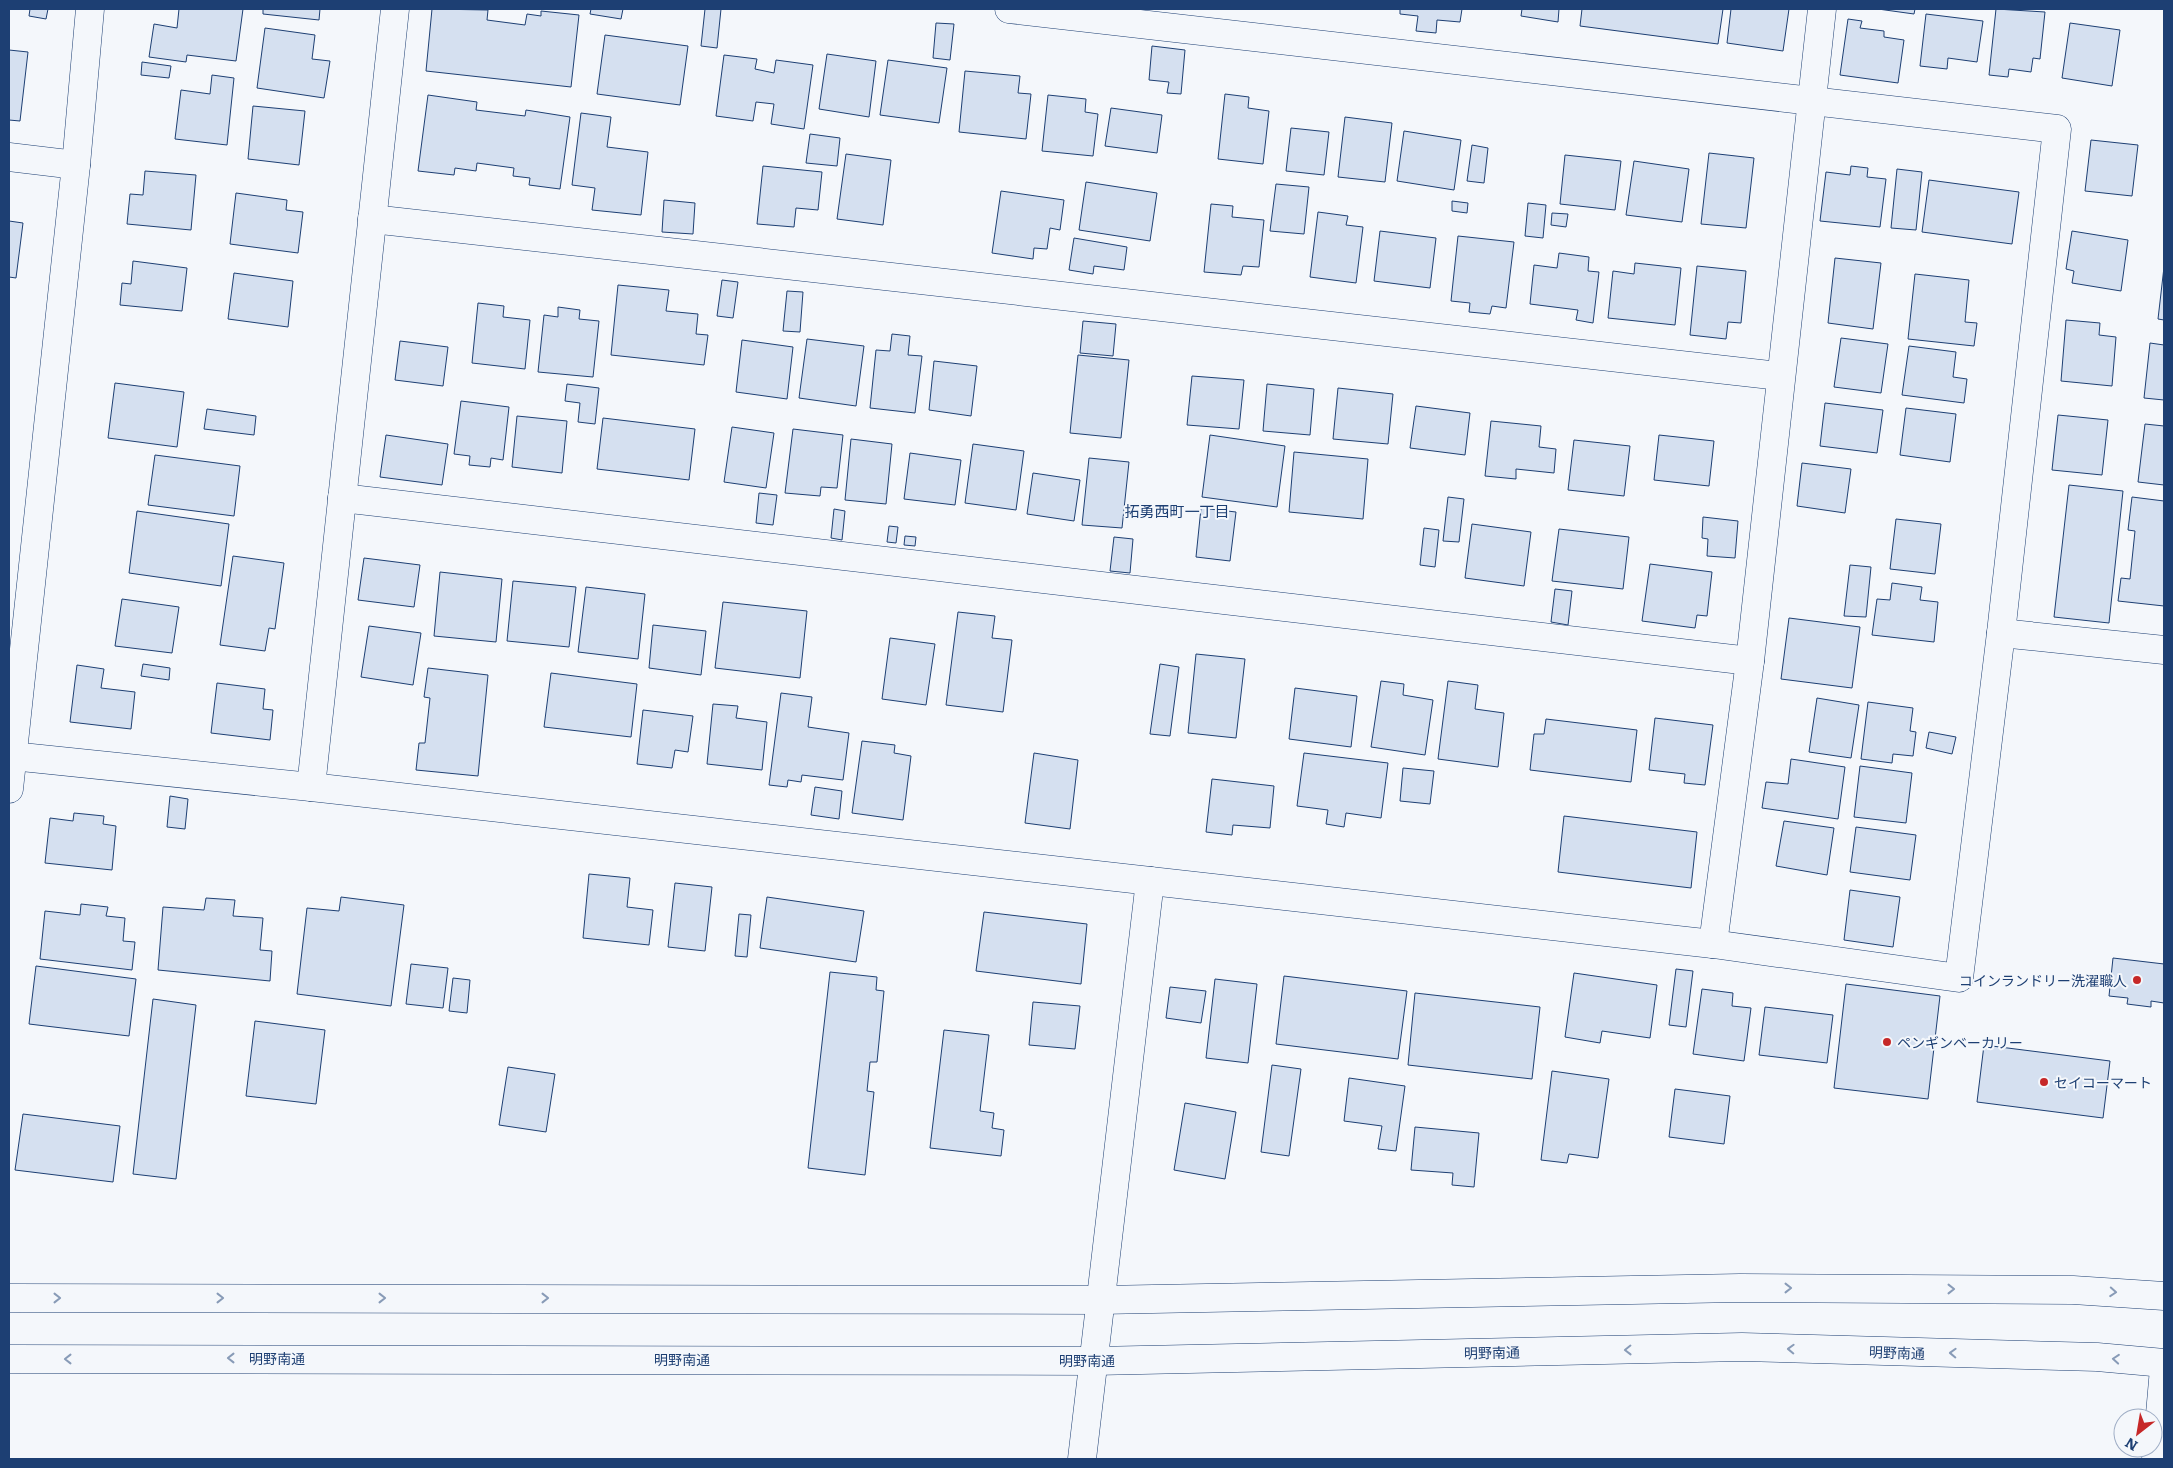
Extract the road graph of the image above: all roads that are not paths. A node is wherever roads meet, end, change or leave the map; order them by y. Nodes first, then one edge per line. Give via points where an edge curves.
1 (90, 9) edge
2 (395, 9) edge
3 (1009, 9) edge
4 (1822, 9) edge
5 (1812, 102) junction
6 (9, 157) edge
7 (76, 165) junction
8 (372, 219) junction
9 (1780, 376) junction
10 (342, 498) junction
11 (2001, 633) junction
12 (2164, 650) edge
13 (1750, 661) junction
14 (12, 756) junction
15 (311, 787) junction
16 (9, 789) edge
17 (1150, 881) junction
18 (1713, 944) junction
19 (2164, 1296) edge
20 (9, 1298) edge
21 (1100, 1300) junction
22 (9, 1359) edge
23 (1094, 1361) junction
24 (2164, 1363) edge
25 (2164, 1369) edge
26 (1082, 1459) edge
27 (2156, 1459) edge

1 - 7 street
2 - 8 street
3 - 5 street
4 - 5 street
5 - 9 street
5 - 11 street via 2057,129
6 - 7 street
7 - 14 street
8 - 9 street
8 - 10 street
9 - 13 street
10 - 13 street
10 - 15 street
11 - 12 street
11 - 18 street via 1959,978
13 - 18 street
14 - 15 street
14 - 16 street
15 - 17 street
17 - 18 street
17 - 21 street
21 -> 19 street via 1740,1288 2073,1290
20 -> 21 street
21 - 23 street
23 -> 22 street, 明野南通
24 -> 23 street, 明野南通 via 2087,1357 1742,1347
23 - 26 street
25 - 27 street

